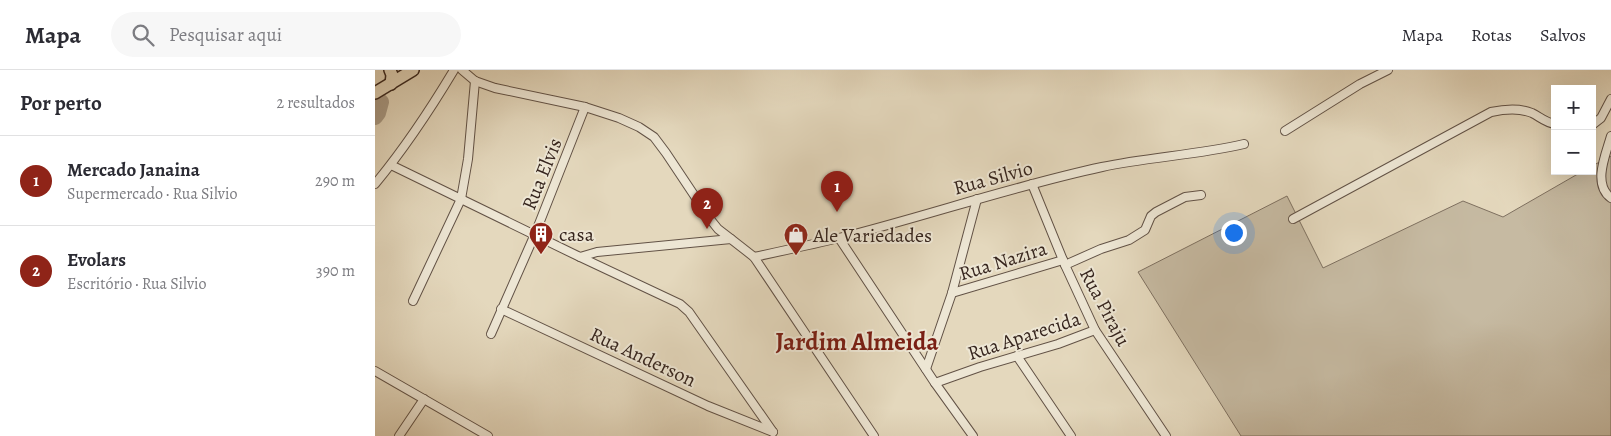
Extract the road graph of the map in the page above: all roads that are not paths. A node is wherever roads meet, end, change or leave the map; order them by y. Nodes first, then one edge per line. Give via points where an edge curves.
1 (390, 70) edge
2 (413, 70) edge
3 (455, 70) edge
4 (462, 70) edge
5 (1388, 70) edge
6 (475, 81) junction
7 (391, 84) junction
8 (375, 93) edge
9 (1611, 99) edge
10 (585, 107) junction
11 (1596, 122) edge
12 (1551, 124) edge
13 (1285, 131) dead end
14 (1611, 136) edge
15 (1244, 144) dead end
16 (391, 165) junction
17 (375, 184) edge
18 (1032, 184) junction
19 (1201, 195) dead end
20 (1611, 198) edge
21 (461, 199) junction
22 (977, 199) junction
23 (1293, 220) dead end
24 (535, 234) junction
25 (839, 238) junction
26 (731, 239) junction
27 (579, 257) junction
28 (754, 258) junction
29 (1064, 262) junction
30 (952, 293) junction
31 (413, 301) dead end
32 (501, 309) junction
33 (1095, 330) junction
34 (491, 334) dead end
35 (1017, 356) junction
36 (926, 369) junction
37 (375, 371) edge
38 (935, 383) junction
39 (424, 400) junction
40 (774, 434) edge
41 (484, 435) edge
42 (399, 436) edge
43 (873, 436) edge
44 (973, 436) edge
45 (1071, 436) edge
46 (1166, 436) edge

1 - 7 main road
2 - 7 main road
3 - 16 street
4 - 6 street
5 - 13 street
6 - 10 street
6 - 21 street
7 - 8 main road
9 - 11 street
10 - 24 street, Rua Elvis
10 - 26 street via 619,118 654,138 710,219
12 - 23 street via 1531,112 1507,109 1491,112
14 - 20 street via 1601,184 1605,194
15 - 18 street, Rua Silvio via 1199,154 1103,167
16 - 17 street
16 - 21 street
18 - 22 street, Rua Silvio
18 - 29 street, Rua Piraju
19 - 29 street, Rua Nazira via 1185,196 1156,212 1145,230 1134,237
21 - 24 street
21 - 31 street
22 - 25 street, Rua Silvio
22 - 30 street
24 - 27 street
24 - 32 street, Rua Elvis
25 - 28 street, Rua Silvio
25 - 36 street
26 - 27 street via 597,252
26 - 28 street
27 - 40 street via 680,304 689,312
28 - 43 street
29 - 30 street, Rua Nazira
29 - 33 street, Rua Piraju
30 - 36 street
32 - 34 street, Rua Elvis
32 - 40 street, Rua Anderson
33 - 35 street, Rua Aparecida
33 - 46 street, Rua Piraju
35 - 38 street, Rua Aparecida
35 - 45 street
36 - 38 street
37 - 39 street
38 - 44 street
39 - 41 street
39 - 42 street

